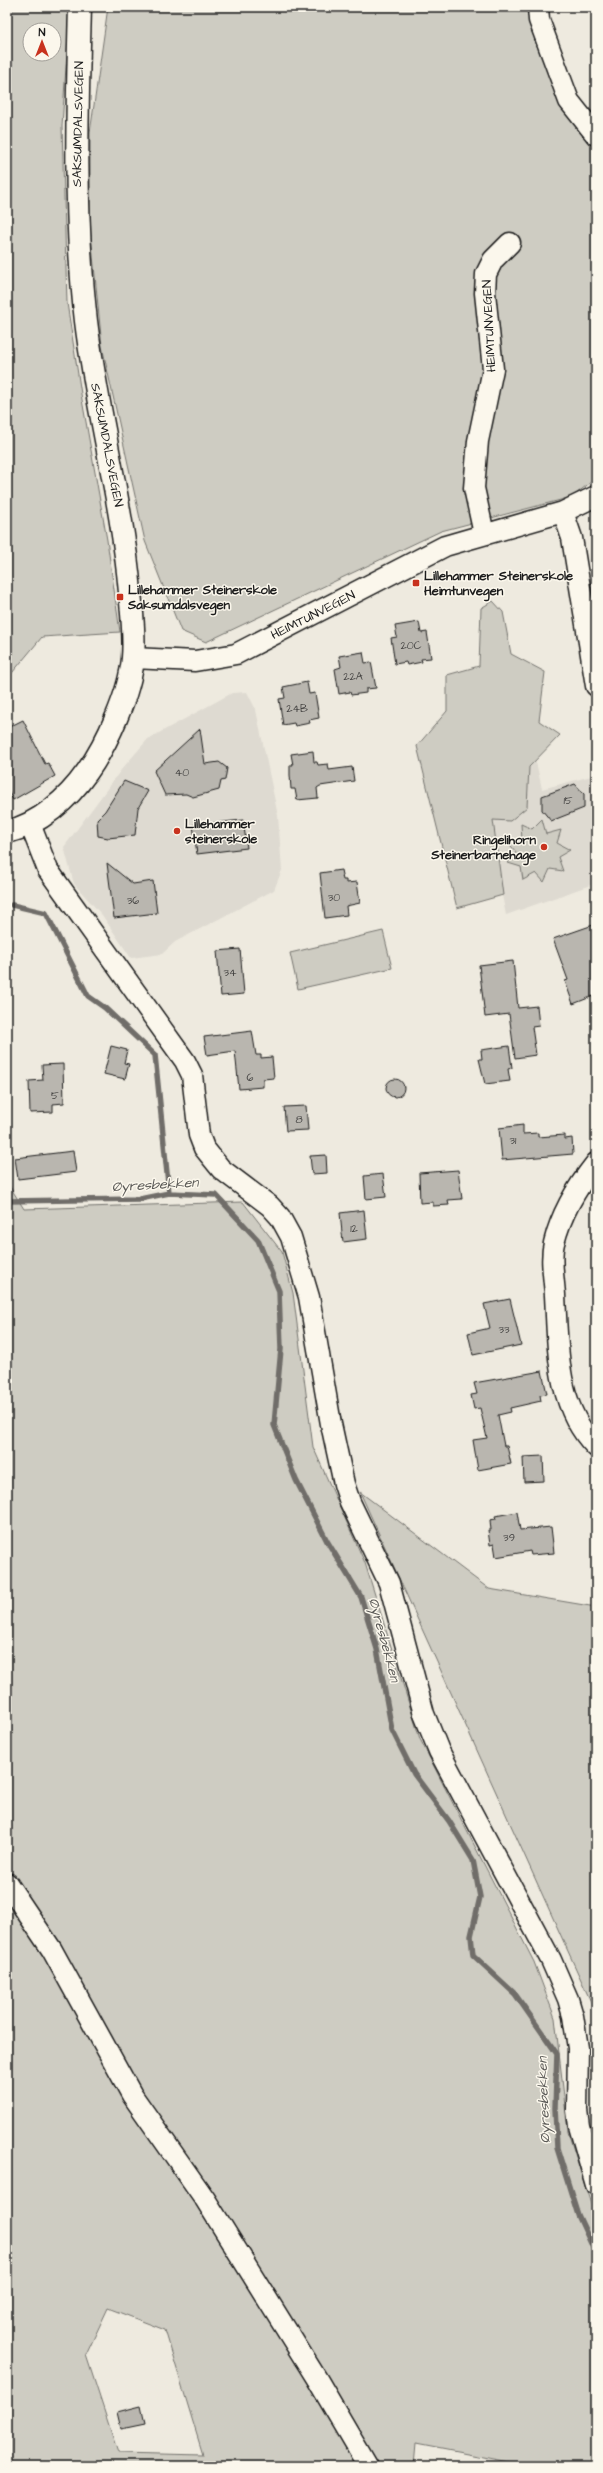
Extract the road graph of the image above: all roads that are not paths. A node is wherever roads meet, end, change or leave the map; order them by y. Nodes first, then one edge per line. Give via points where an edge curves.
1 (80, 7) edge
2 (538, 7) edge
3 (596, 136) edge
4 (510, 243) dead end
5 (596, 496) edge
6 (563, 512) junction
7 (484, 534) junction
8 (588, 591) edge
9 (133, 658) junction
10 (596, 686) edge
11 (30, 824) junction
12 (7, 832) edge
13 (596, 1163) edge
14 (596, 1447) edge
15 (7, 1883) edge
16 (596, 2185) edge
17 (368, 2466) edge

1 - 9 main road, SAKSUMDALSVEGEN via 77,197 82,275 92,363 128,567
2 - 3 street via 539,20 569,101
4 - 7 street, HEIMTUNVEGEN via 493,260 486,274 485,293 493,369 478,441 474,488
5 - 6 street, HEIMTUNVEGEN
6 - 7 street, HEIMTUNVEGEN
6 - 8 street
7 - 9 street, HEIMTUNVEGEN via 445,546 236,654 195,661
8 - 10 street
9 - 11 main road, SAKSUMDALSVEGEN via 126,691 94,762 62,801
11 - 12 main road, SAKSUMDALSVEGEN
11 - 16 street via 48,870 185,1061 192,1075 199,1135 204,1148 221,1169 270,1206 280,1217 291,1237 309,1297 344,1484 388,1583 424,1714 439,1751 550,1960 568,1999 578,2048 579,2126
13 - 14 street via 567,1207 554,1246 553,1258 562,1382 577,1423
15 - 17 street via 64,1968 132,2095 205,2199 318,2379

